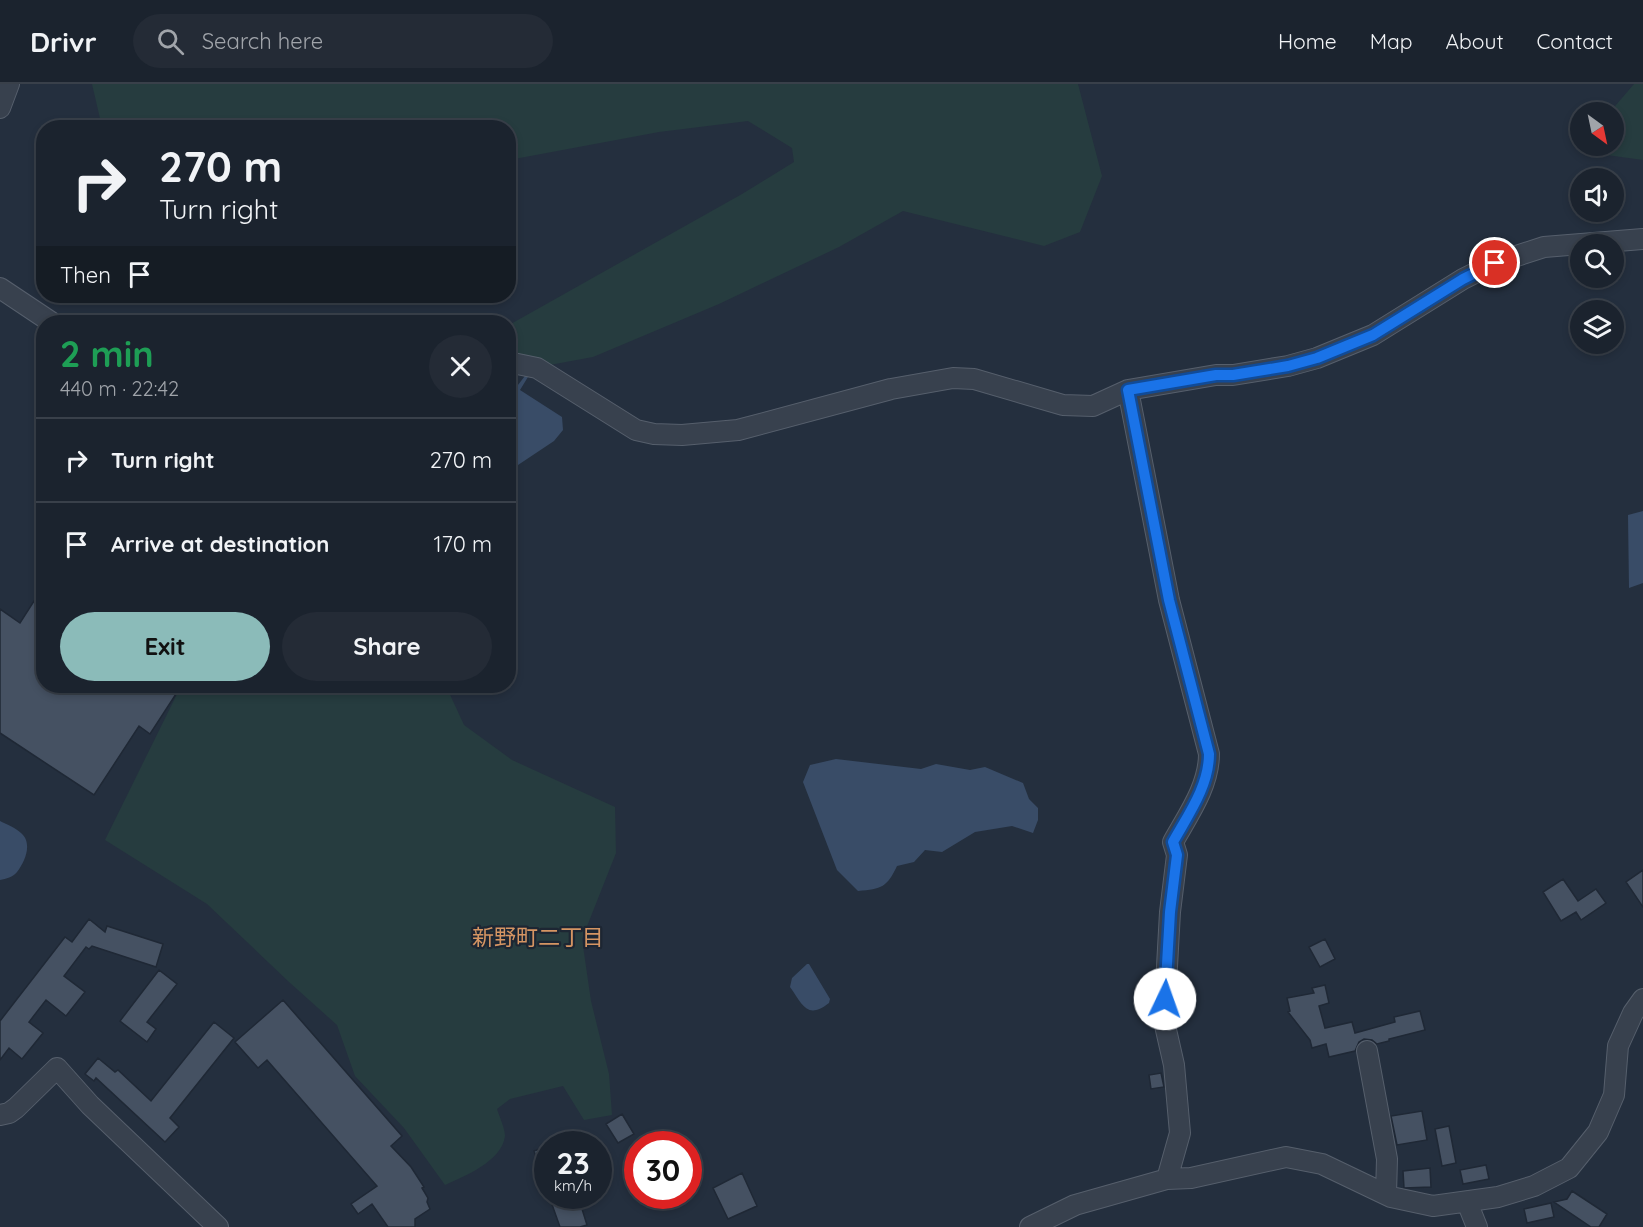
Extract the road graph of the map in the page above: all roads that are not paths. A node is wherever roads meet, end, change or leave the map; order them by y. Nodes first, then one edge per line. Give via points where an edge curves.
1 (9, 84) edge
2 (0, 108) edge
3 (1643, 239) edge
4 (0, 288) edge
5 (40, 315) edge
6 (516, 364) edge
7 (1128, 390) junction
8 (1643, 999) edge
9 (1366, 1051) dead end
10 (0, 1115) edge
11 (1167, 1179) junction
12 (1386, 1194) junction
13 (1467, 1202) junction
14 (218, 1227) edge
15 (1030, 1227) edge
16 (1477, 1227) edge

1 - 2 street
3 - 7 street via 1544,247 1495,263 1373,335 1317,358 1288,366
4 - 5 street
6 - 7 street via 537,368 636,430 654,434 738,430 891,389 953,378 974,379 1063,405 1093,406
7 - 11 street via 1169,600 1209,754 1202,789 1173,842 1177,855 1164,1021 1174,1065 1180,1133
8 - 13 street via 1618,1046 1614,1095 1598,1132 1569,1168 1534,1186
9 - 12 street via 1387,1159
10 - 14 street via 16,1108 57,1068 90,1105
11 - 12 street via 1191,1178 1286,1157 1322,1164
11 - 15 street via 1075,1205
12 - 13 street via 1433,1206
13 - 16 street

